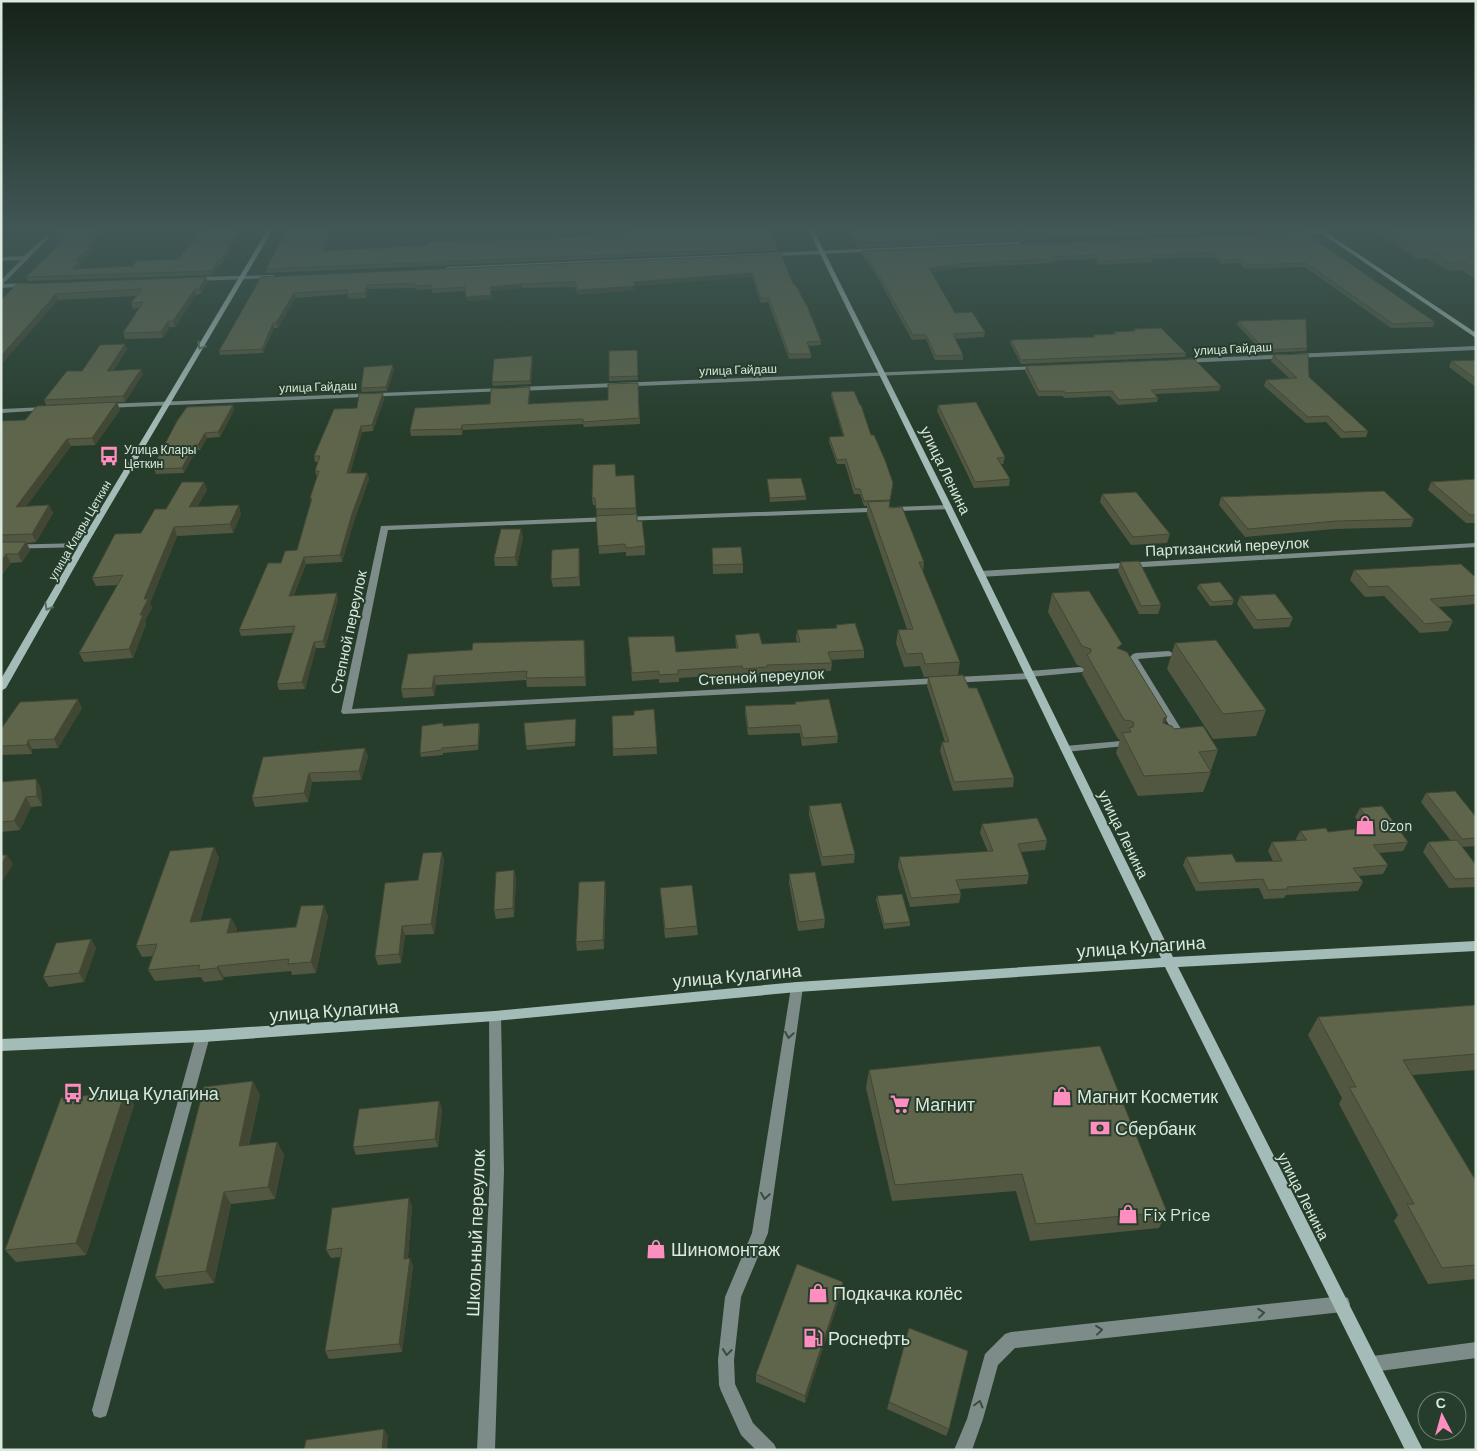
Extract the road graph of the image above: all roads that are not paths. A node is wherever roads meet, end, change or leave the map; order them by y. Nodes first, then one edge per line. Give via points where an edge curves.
1 (230, 297) edge
2 (844, 297) edge
3 (1417, 297) edge
4 (1476, 336) edge
5 (1476, 348) edge
6 (1169, 362) edge
7 (1051, 367) edge
8 (883, 374) junction
9 (167, 403) junction
10 (99, 406) edge
11 (50, 408) edge
12 (1, 410) edge
13 (948, 507) junction
14 (83, 545) junction
15 (1476, 545) edge
16 (1, 547) edge
17 (980, 574) junction
18 (1169, 654) dead end
19 (1080, 670) edge
20 (1030, 675) junction
21 (1, 688) edge
22 (1171, 740) edge
23 (1121, 744) edge
24 (1066, 749) junction
25 (1476, 946) edge
26 (1169, 962) junction
27 (797, 987) junction
28 (495, 1016) junction
29 (202, 1036) junction
30 (1, 1045) edge
31 (1342, 1304) junction
32 (1476, 1350) edge
33 (1372, 1364) junction
34 (100, 1410) dead end
35 (486, 1450) edge
36 (768, 1450) edge
37 (963, 1450) edge
38 (1414, 1450) edge

1 -> 9 main road, улица Клары Цеткин
2 - 8 main road, улица Ленина
3 - 4 main road
5 - 6 street, улица Гайдаш
7 - 8 street, улица Гайдаш
8 - 9 street, улица Гайдаш
8 - 13 main road, улица Ленина
9 - 10 street, улица Гайдаш
9 - 14 main road, улица Клары Цеткин
11 - 12 street
13 - 17 main road, улица Ленина
13 - 20 street, Степной переулок via 384,528 346,712
14 - 16 street
14 -> 21 main road, улица Клары Цеткин
15 - 17 street, Партизанский переулок
17 - 20 main road, улица Ленина
18 - 22 street via 1134,657 1133,666 1181,737
19 - 20 street
20 - 24 main road, улица Ленина
23 - 24 street
24 - 26 main road, улица Ленина
25 - 26 main road, улица Кулагина
26 - 27 main road, улица Кулагина
26 - 31 main road, улица Ленина
27 - 28 main road, улица Кулагина
27 -> 36 street via 760,1233 734,1297 726,1360 727,1385 747,1428
28 - 29 main road, улица Кулагина
28 - 35 street, Школьный переулок via 497,1171
29 - 30 main road, улица Кулагина
29 - 34 street
31 - 33 main road, улица Ленина
37 -> 31 street via 976,1419 991,1360 1011,1340
32 - 33 street
33 - 38 main road, улица Ленина

